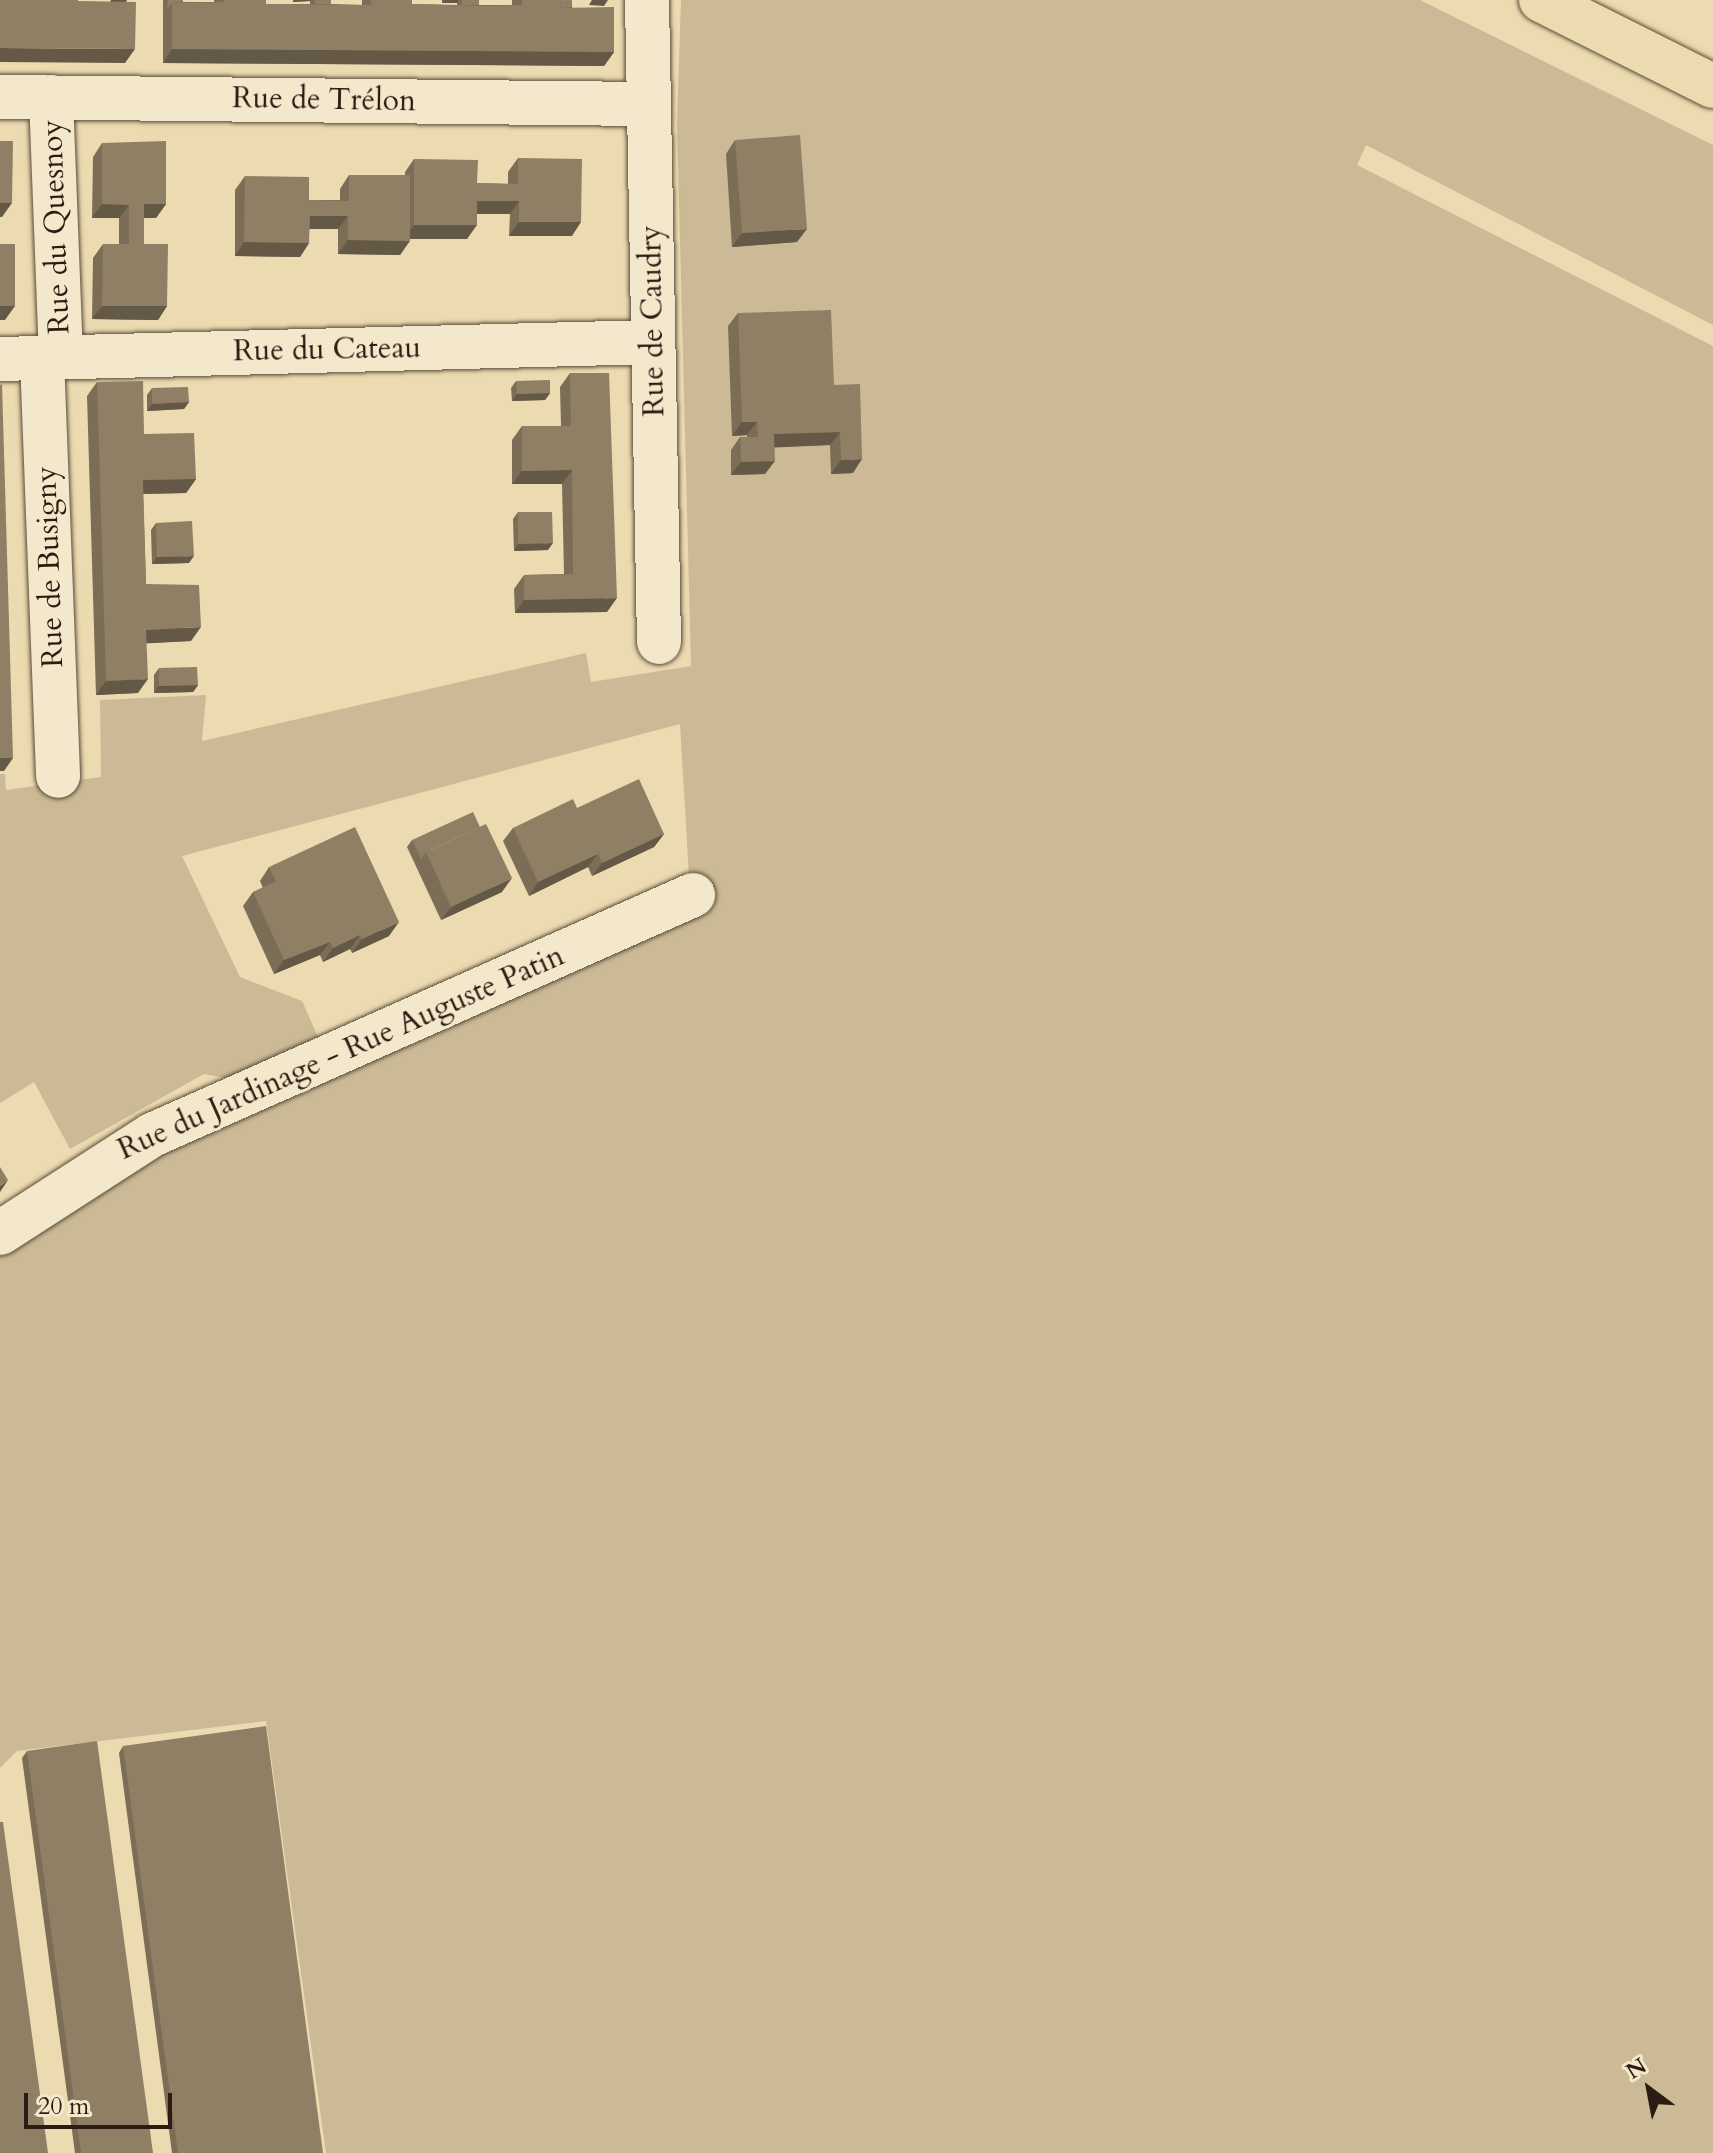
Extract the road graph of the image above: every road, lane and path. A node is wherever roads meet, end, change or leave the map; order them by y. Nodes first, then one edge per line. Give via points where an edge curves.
1 (647, 0) edge
2 (1541, 0) edge
3 (1713, 86) edge
4 (0, 97) edge
5 (51, 97) junction
6 (649, 104) junction
7 (653, 342) junction
8 (34, 358) edge
9 (659, 642) dead end
10 (58, 776) dead end
11 (693, 895) dead end
12 (0, 1233) edge

1 - 6 street, Rue de Caudry
2 - 3 highway
4 - 5 street, Rue de Trélon
5 - 6 street, Rue de Trélon
5 - 8 street, Rue du Quesnoy
6 - 7 street, Rue de Caudry
7 - 8 street, Rue du Cateau
7 - 9 street, Rue de Caudry
8 - 10 street, Rue de Busigny
11 - 12 street, Rue du Jardinage - Rue Auguste Patin via 152,1135

